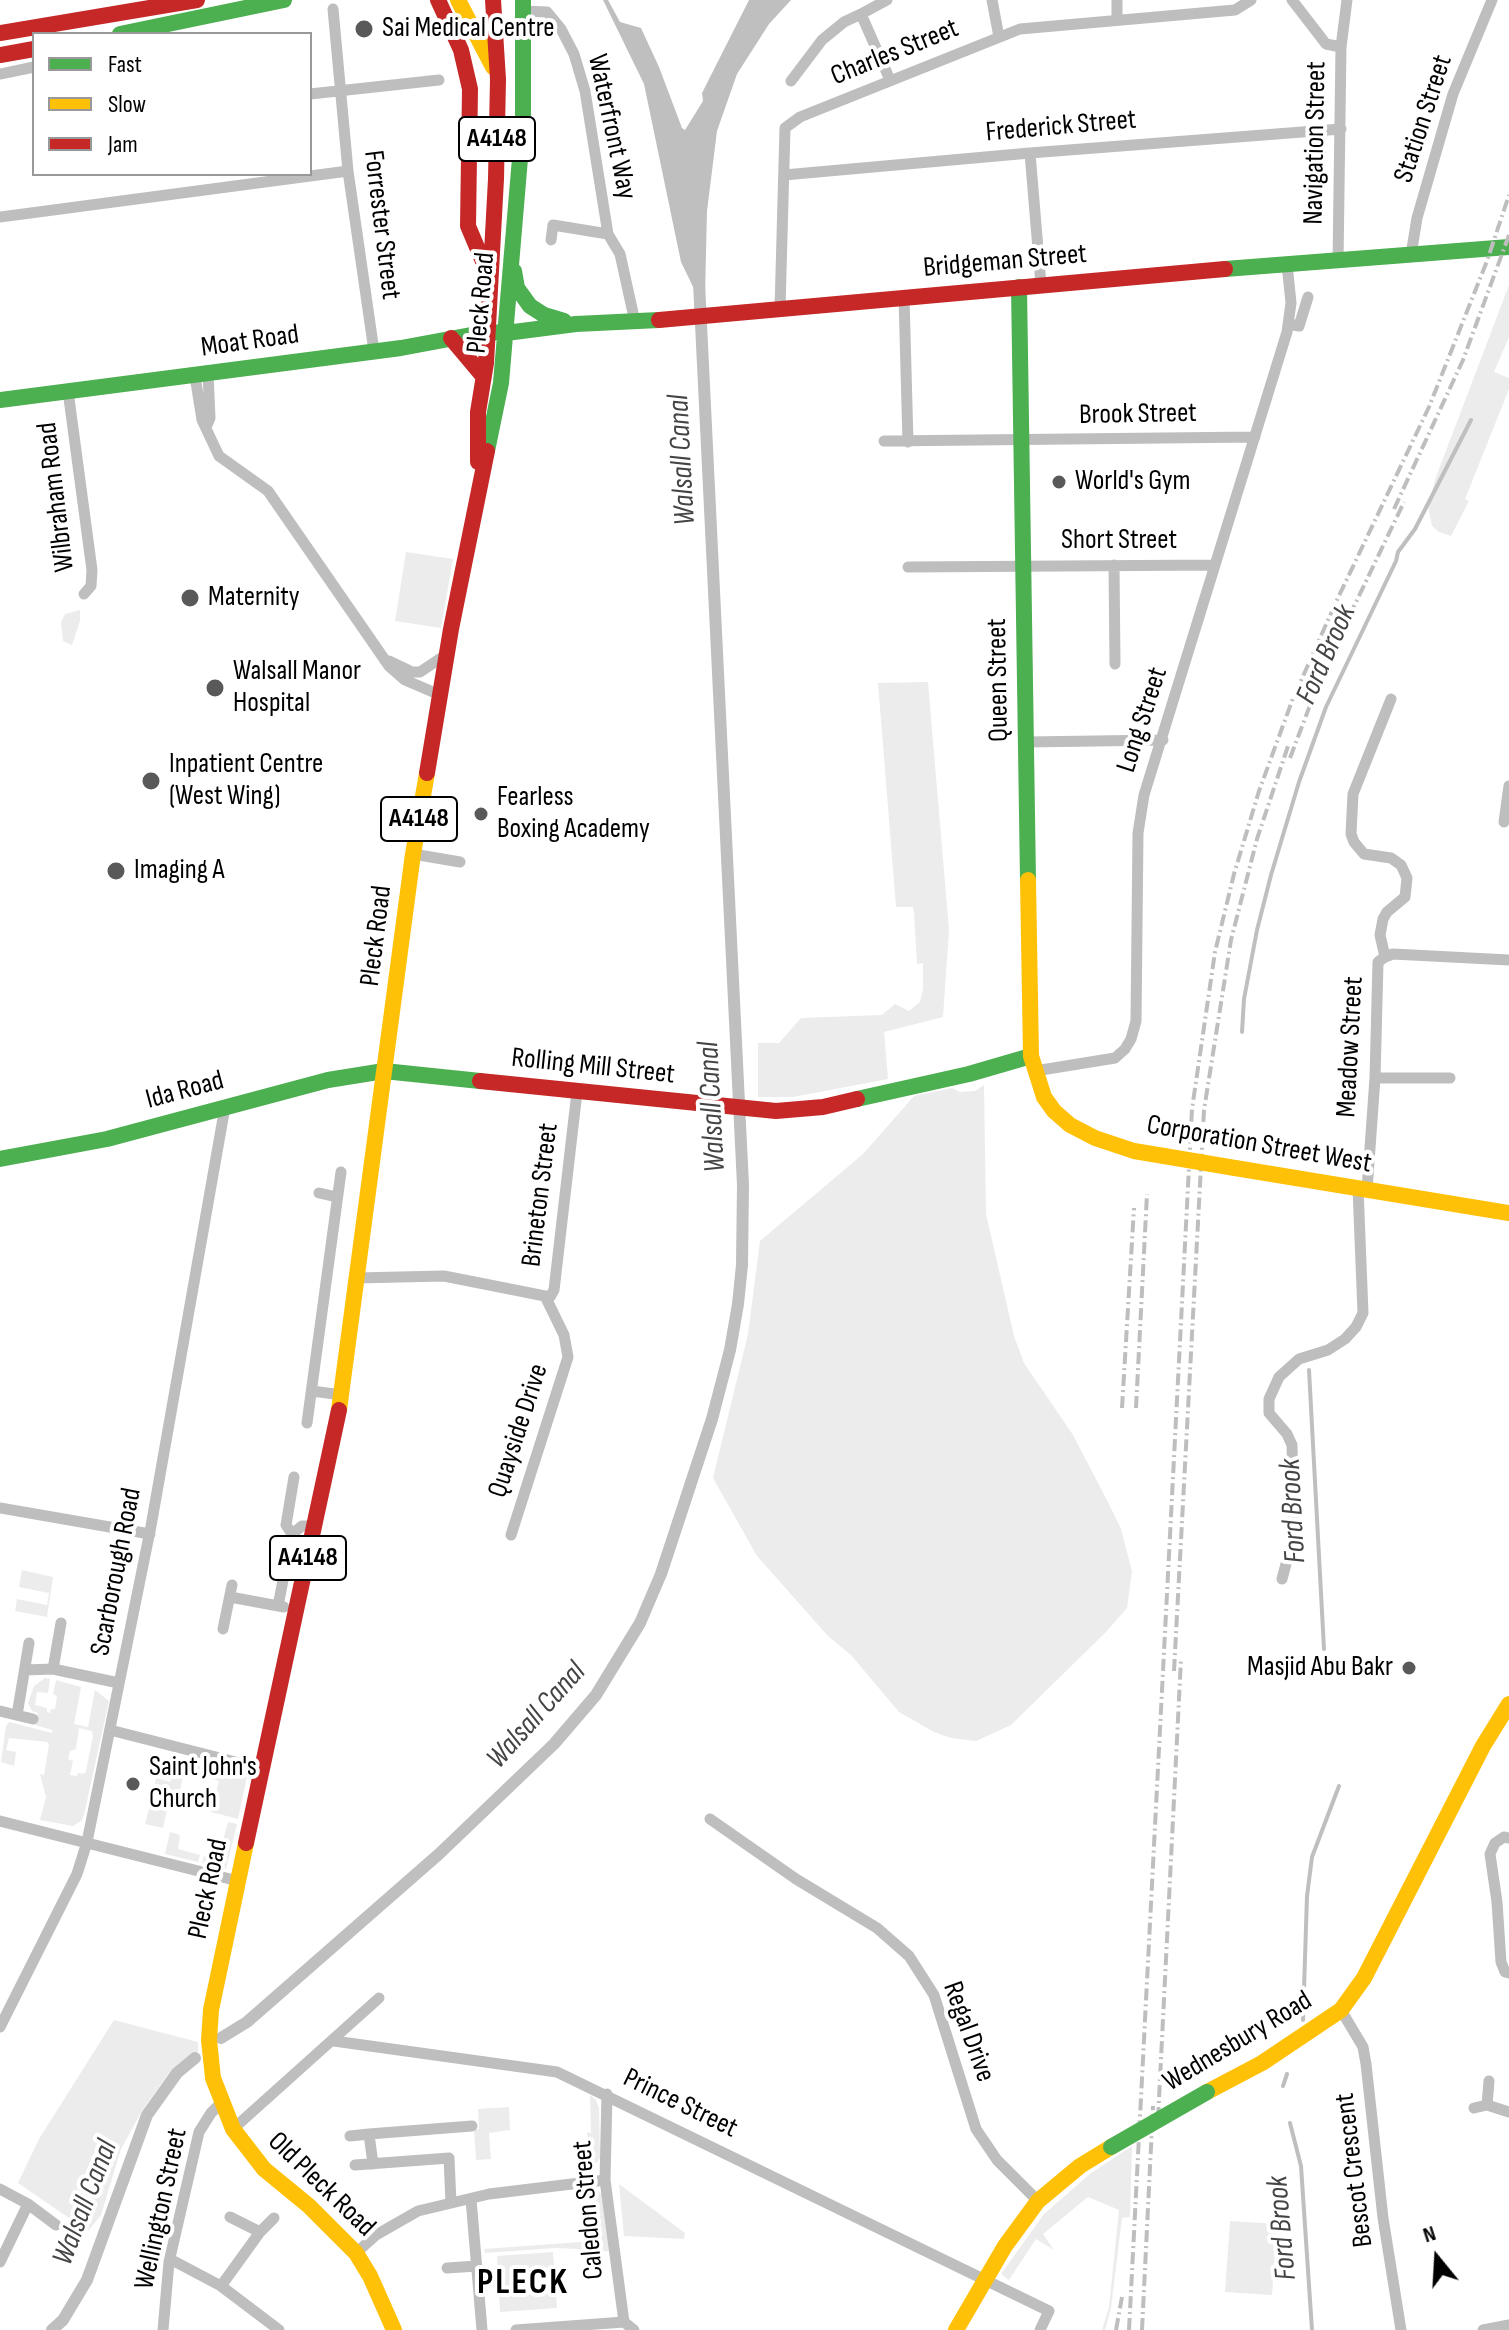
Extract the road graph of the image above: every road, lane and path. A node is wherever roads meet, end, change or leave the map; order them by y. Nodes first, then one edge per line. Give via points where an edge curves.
1 (173, 0) edge
2 (197, 0) edge
3 (284, 0) edge
4 (430, 0) edge
5 (458, 0) edge
6 (493, 0) edge
7 (887, 0) edge
8 (992, 0) edge
9 (1117, 0) edge
10 (1251, 0) edge
11 (1292, 0) edge
12 (1347, 0) edge
13 (1492, 0) edge
14 (150, 6) junction
15 (523, 6) edge
16 (441, 7) edge
17 (333, 9) dead end
18 (861, 14) junction
19 (1117, 20) junction
20 (130, 32) edge
21 (0, 33) edge
22 (999, 37) junction
23 (1341, 47) junction
24 (32, 49) edge
25 (0, 55) edge
26 (32, 67) edge
27 (0, 74) edge
28 (431, 77) dead end
29 (498, 79) junction
30 (890, 80) junction
31 (791, 81) dead end
32 (342, 90) junction
33 (312, 94) edge
34 (523, 123) junction
35 (1341, 129) junction
36 (1030, 153) junction
37 (348, 171) junction
38 (784, 175) junction
39 (310, 176) edge
40 (312, 176) edge
41 (0, 217) edge
42 (608, 234) junction
43 (551, 240) dead end
44 (1509, 247) edge
45 (1411, 255) junction
46 (512, 258) junction
47 (1338, 262) junction
48 (1287, 264) junction
49 (490, 278) junction
50 (1041, 285) junction
51 (1019, 287) junction
52 (904, 297) junction
53 (1308, 297) dead end
54 (780, 309) junction
55 (635, 322) junction
56 (576, 324) junction
57 (1288, 324) junction
58 (487, 332) junction
59 (506, 333) junction
60 (451, 338) junction
61 (374, 351) junction
62 (201, 375) junction
63 (483, 376) junction
64 (68, 391) junction
65 (0, 400) edge
66 (1255, 437) junction
67 (884, 441) dead end
68 (908, 442) junction
69 (1022, 442) junction
70 (478, 486) junction
71 (1114, 565) junction
72 (1215, 565) junction
73 (1023, 566) junction
74 (908, 567) dead end
75 (84, 594) dead end
76 (447, 654) junction
77 (386, 658) junction
78 (1115, 664) dead end
79 (440, 695) junction
80 (1391, 699) dead end
81 (1163, 740) junction
82 (1027, 742) junction
83 (1509, 786) edge
84 (1508, 809) edge
85 (1504, 822) dead end
86 (413, 854) junction
87 (460, 862) dead end
88 (1385, 957) junction
89 (1509, 960) edge
90 (1033, 1064) junction
91 (384, 1071) junction
92 (1375, 1078) junction
93 (1450, 1078) dead end
94 (577, 1092) junction
95 (225, 1107) junction
96 (0, 1159) edge
97 (341, 1172) dead end
98 (1363, 1189) junction
99 (319, 1193) dead end
100 (337, 1197) junction
101 (1509, 1213) edge
102 (356, 1278) junction
103 (545, 1296) junction
104 (312, 1391) junction
105 (342, 1395) junction
106 (307, 1423) dead end
107 (294, 1477) dead end
108 (0, 1508) edge
109 (314, 1526) junction
110 (150, 1534) junction
111 (292, 1534) junction
112 (511, 1535) dead end
113 (1282, 1579) dead end
114 (278, 1606) junction
115 (298, 1609) junction
116 (61, 1623) dead end
117 (223, 1629) dead end
118 (29, 1643) dead end
119 (53, 1669) junction
120 (25, 1670) junction
121 (119, 1683) junction
122 (1509, 1704) edge
123 (0, 1711) edge
124 (17, 1715) junction
125 (33, 1719) dead end
126 (110, 1730) junction
127 (263, 1769) junction
128 (710, 1819) dead end
129 (0, 1821) edge
130 (1509, 1838) edge
131 (87, 1842) junction
132 (238, 1881) junction
133 (1509, 1973) edge
134 (379, 1998) dead end
135 (1341, 2010) junction
136 (0, 2027) edge
137 (334, 2041) junction
138 (213, 2078) joint
139 (1489, 2081) dead end
140 (607, 2094) junction
141 (221, 2103) junction
142 (1487, 2105) junction
143 (1474, 2108) dead end
144 (1509, 2112) edge
145 (472, 2126) dead end
146 (233, 2129) junction
147 (369, 2134) junction
148 (350, 2136) dead end
149 (373, 2164) junction
150 (355, 2165) dead end
151 (605, 2180) junction
152 (0, 2189) edge
153 (471, 2199) junction
154 (1038, 2201) junction
155 (451, 2203) junction
156 (28, 2204) junction
157 (230, 2217) dead end
158 (274, 2218) dead end
159 (56, 2225) dead end
160 (260, 2232) junction
161 (356, 2253) junction
162 (170, 2259) junction
163 (0, 2262) edge
164 (477, 2266) junction
165 (447, 2268) dead end
166 (985, 2278) junction
167 (221, 2286) junction
168 (624, 2322) junction
169 (1509, 2325) edge
170 (584, 2327) edge
171 (163, 2330) edge
172 (279, 2330) edge
173 (394, 2330) edge
174 (482, 2330) edge
175 (516, 2330) edge
176 (634, 2330) edge
177 (956, 2330) edge
178 (1040, 2330) edge
179 (1401, 2330) edge
180 (1483, 2330) edge

1 - 14 main road
2 - 14 main road
3 - 20 main road
4 - 16 main road, Pleck Road
5 - 29 main road, Pleck Road / A4148
6 - 29 main road, Pleck Road / A4148
7 - 18 street
8 - 22 street
9 - 19 street
10 - 19 street, Charles Street via 1235,10
11 - 23 street, Navigation Street via 1326,44
12 - 23 street
13 - 45 street, Station Street via 1453,94
14 - 21 main road
15 - 34 main road, Pleck Road / A4148
15 - 42 street, Waterfront Way via 547,12 574,54
16 - 49 main road, Pleck Road / A4148 via 461,50 470,89 468,226
17 - 32 street, Forrester Street
18 - 30 street
18 - 31 street via 822,40
19 - 22 street, Charles Street via 1020,29
22 - 30 street, Charles Street
23 - 35 street, Navigation Street
24 - 25 main road
26 - 27 street
28 - 32 street
29 - 34 main road, Pleck Road / A4148
29 - 49 main road, Pleck Road / A4148
30 - 38 street, Charles Street via 785,128
32 - 33 street
32 - 37 street, Forrester Street
34 - 46 main road, Pleck Road / A4148
35 - 36 street, Frederick Street
35 - 47 street, Navigation Street
36 - 38 street, Frederick Street
36 - 50 street
37 - 40 street
37 - 61 street, Forrester Street
38 - 54 street, Charles Street
39 - 41 street
42 - 43 street via 553,225
42 - 55 street via 620,254
44 - 45 main road, Bridgeman Street
45 - 47 main road, Bridgeman Street
46 - 56 main road via 517,288 530,306
46 - 59 main road, Pleck Road / A4148
47 - 48 main road, Bridgeman Street
48 - 50 main road, Bridgeman Street
48 - 57 street, Long Street
49 - 58 main road, Pleck Road / A4148
50 - 51 main road, Bridgeman Street
51 - 52 main road, Bridgeman Street
51 - 69 main road, Queen Street
52 - 54 main road, Bridgeman Street
52 - 68 street
53 - 57 street, Long Street via 1299,326
54 - 55 main road, Bridgeman Street
55 - 56 main road, Bridgeman Street
56 - 59 main road, Bridgeman Street
57 - 66 street, Long Street
58 - 59 main road, Moat Road
58 - 60 main road, Moat Road
58 - 63 main road, Pleck Road / A4148
59 - 70 main road, Pleck Road / A4148 via 494,427
60 - 61 main road, Moat Road
60 - 63 main road
61 - 62 main road, Moat Road
62 - 64 main road, Moat Road
62 - 77 street via 207,425 219,456 268,491
63 - 70 main road, Pleck Road / A4148
64 - 65 main road, Moat Road
64 - 75 street, Wilbraham Road via 92,570 91,586
66 - 69 street, Brook Street
66 - 72 street, Long Street
67 - 68 street, Brook Street
68 - 69 street, Brook Street
69 - 73 main road, Queen Street
70 - 76 main road, Pleck Road / A4148
71 - 72 street, Short Street
71 - 73 street, Short Street
71 - 78 street
72 - 81 street, Long Street
73 - 74 street, Short Street
73 - 82 main road, Queen Street
76 - 77 street via 420,672
76 - 79 main road, Pleck Road / A4148
77 - 79 street via 405,680
79 - 86 main road, Pleck Road / A4148
80 - 88 street via 1353,794 1351,834 1364,854 1401,865 1409,885 1405,897 1383,919
81 - 82 street
81 - 90 street, Long Street via 1144,795 1138,833 1136,1021 1131,1039 1115,1058
82 - 90 main road, Queen Street
83 - 84 street
84 - 85 street
86 - 87 street
86 - 91 main road, Pleck Road / A4148
88 - 89 street
88 - 92 street, Meadow Street via 1378,962
90 - 94 main road, Rolling Mill Street via 823,1107 761,1111
90 - 98 main road, Corporation Street West, bridge via 1049,1105 1070,1125 1108,1142 1134,1151
91 - 94 main road, Rolling Mill Street
91 - 95 main road, Ida Road
91 - 102 main road, Pleck Road / A4148
92 - 93 street
92 - 98 street, Meadow Street
94 - 103 street, Brineton Street via 555,1284 552,1296
95 - 96 main road, Ida Road via 107,1139
95 - 110 street, Scarborough Road
97 - 100 street
98 - 101 main road, Corporation Street West
98 - 113 street, Meadow Street via 1363,1313 1345,1339 1299,1359 1279,1377 1269,1399 1269,1413 1292,1445 1294,1534
99 - 100 street
100 - 104 street
102 - 103 street via 444,1276
102 - 105 main road, Pleck Road / A4148
103 - 112 street, Quayside Drive via 564,1335 568,1357
104 - 105 street
104 - 106 street
105 - 109 main road, Pleck Road / A4148
107 - 111 street via 286,1525
108 - 110 street
109 - 111 street via 302,1526
109 - 115 main road, Pleck Road / A4148
110 - 121 street, Scarborough Road
111 - 114 street
114 - 115 street
114 - 117 street via 231,1591
115 - 127 main road, Pleck Road / A4148
116 - 119 street
118 - 120 street
119 - 120 street
119 - 121 street
120 - 124 street
121 - 126 street, Scarborough Road
122 - 135 main road, Wednesbury Road via 1364,1978
123 - 124 street
124 - 125 street
126 - 127 street
126 - 131 street, Scarborough Road
127 - 132 main road, Pleck Road / A4148
128 - 154 street, Regal Drive via 877,1928 909,1956 934,1995 976,2129 1003,2168
129 - 131 street
130 - 133 street via 1495,1843 1490,1854 1501,1962
131 - 132 street
131 - 136 street, Scarborough Road via 77,1874
132 - 138 main road, Pleck Road / A4148 via 212,1999
134 - 137 street
135 - 154 main road, Wednesbury Road, bridge via 1262,2063 1080,2166
135 - 179 street, Bescot Crescent via 1363,2047
137 - 140 street, Prince Street via 557,2072
137 - 146 street
138 - 141 main road, Old Pleck Road / A4148
139 - 142 street
140 - 151 street, Caledon Street
140 - 166 street, Prince Street
141 - 146 main road, Old Pleck Road / A4148
141 - 162 street, Wellington Street via 199,2132
142 - 143 street
142 - 144 street
145 - 147 street
146 - 161 main road, Old Pleck Road / A4148 via 264,2169
147 - 148 street
147 - 149 street
149 - 150 street
149 - 155 street via 449,2158
151 - 153 street
151 - 168 street, Caledon Street
152 - 156 street
153 - 155 street
153 - 164 street
154 - 166 main road, Wednesbury Road
155 - 161 street via 418,2211
156 - 159 street
156 - 163 street
157 - 160 street
158 - 160 street
160 - 167 street
161 - 173 main road, Old Pleck Road / A4148
162 - 167 street
162 - 171 street, Wellington Street
164 - 165 street
164 - 174 street
166 - 177 main road, Wednesbury Road
166 - 178 street, Prince Street via 1049,2311
167 - 172 street
168 - 170 street
168 - 176 street
169 - 180 street
170 - 175 street

